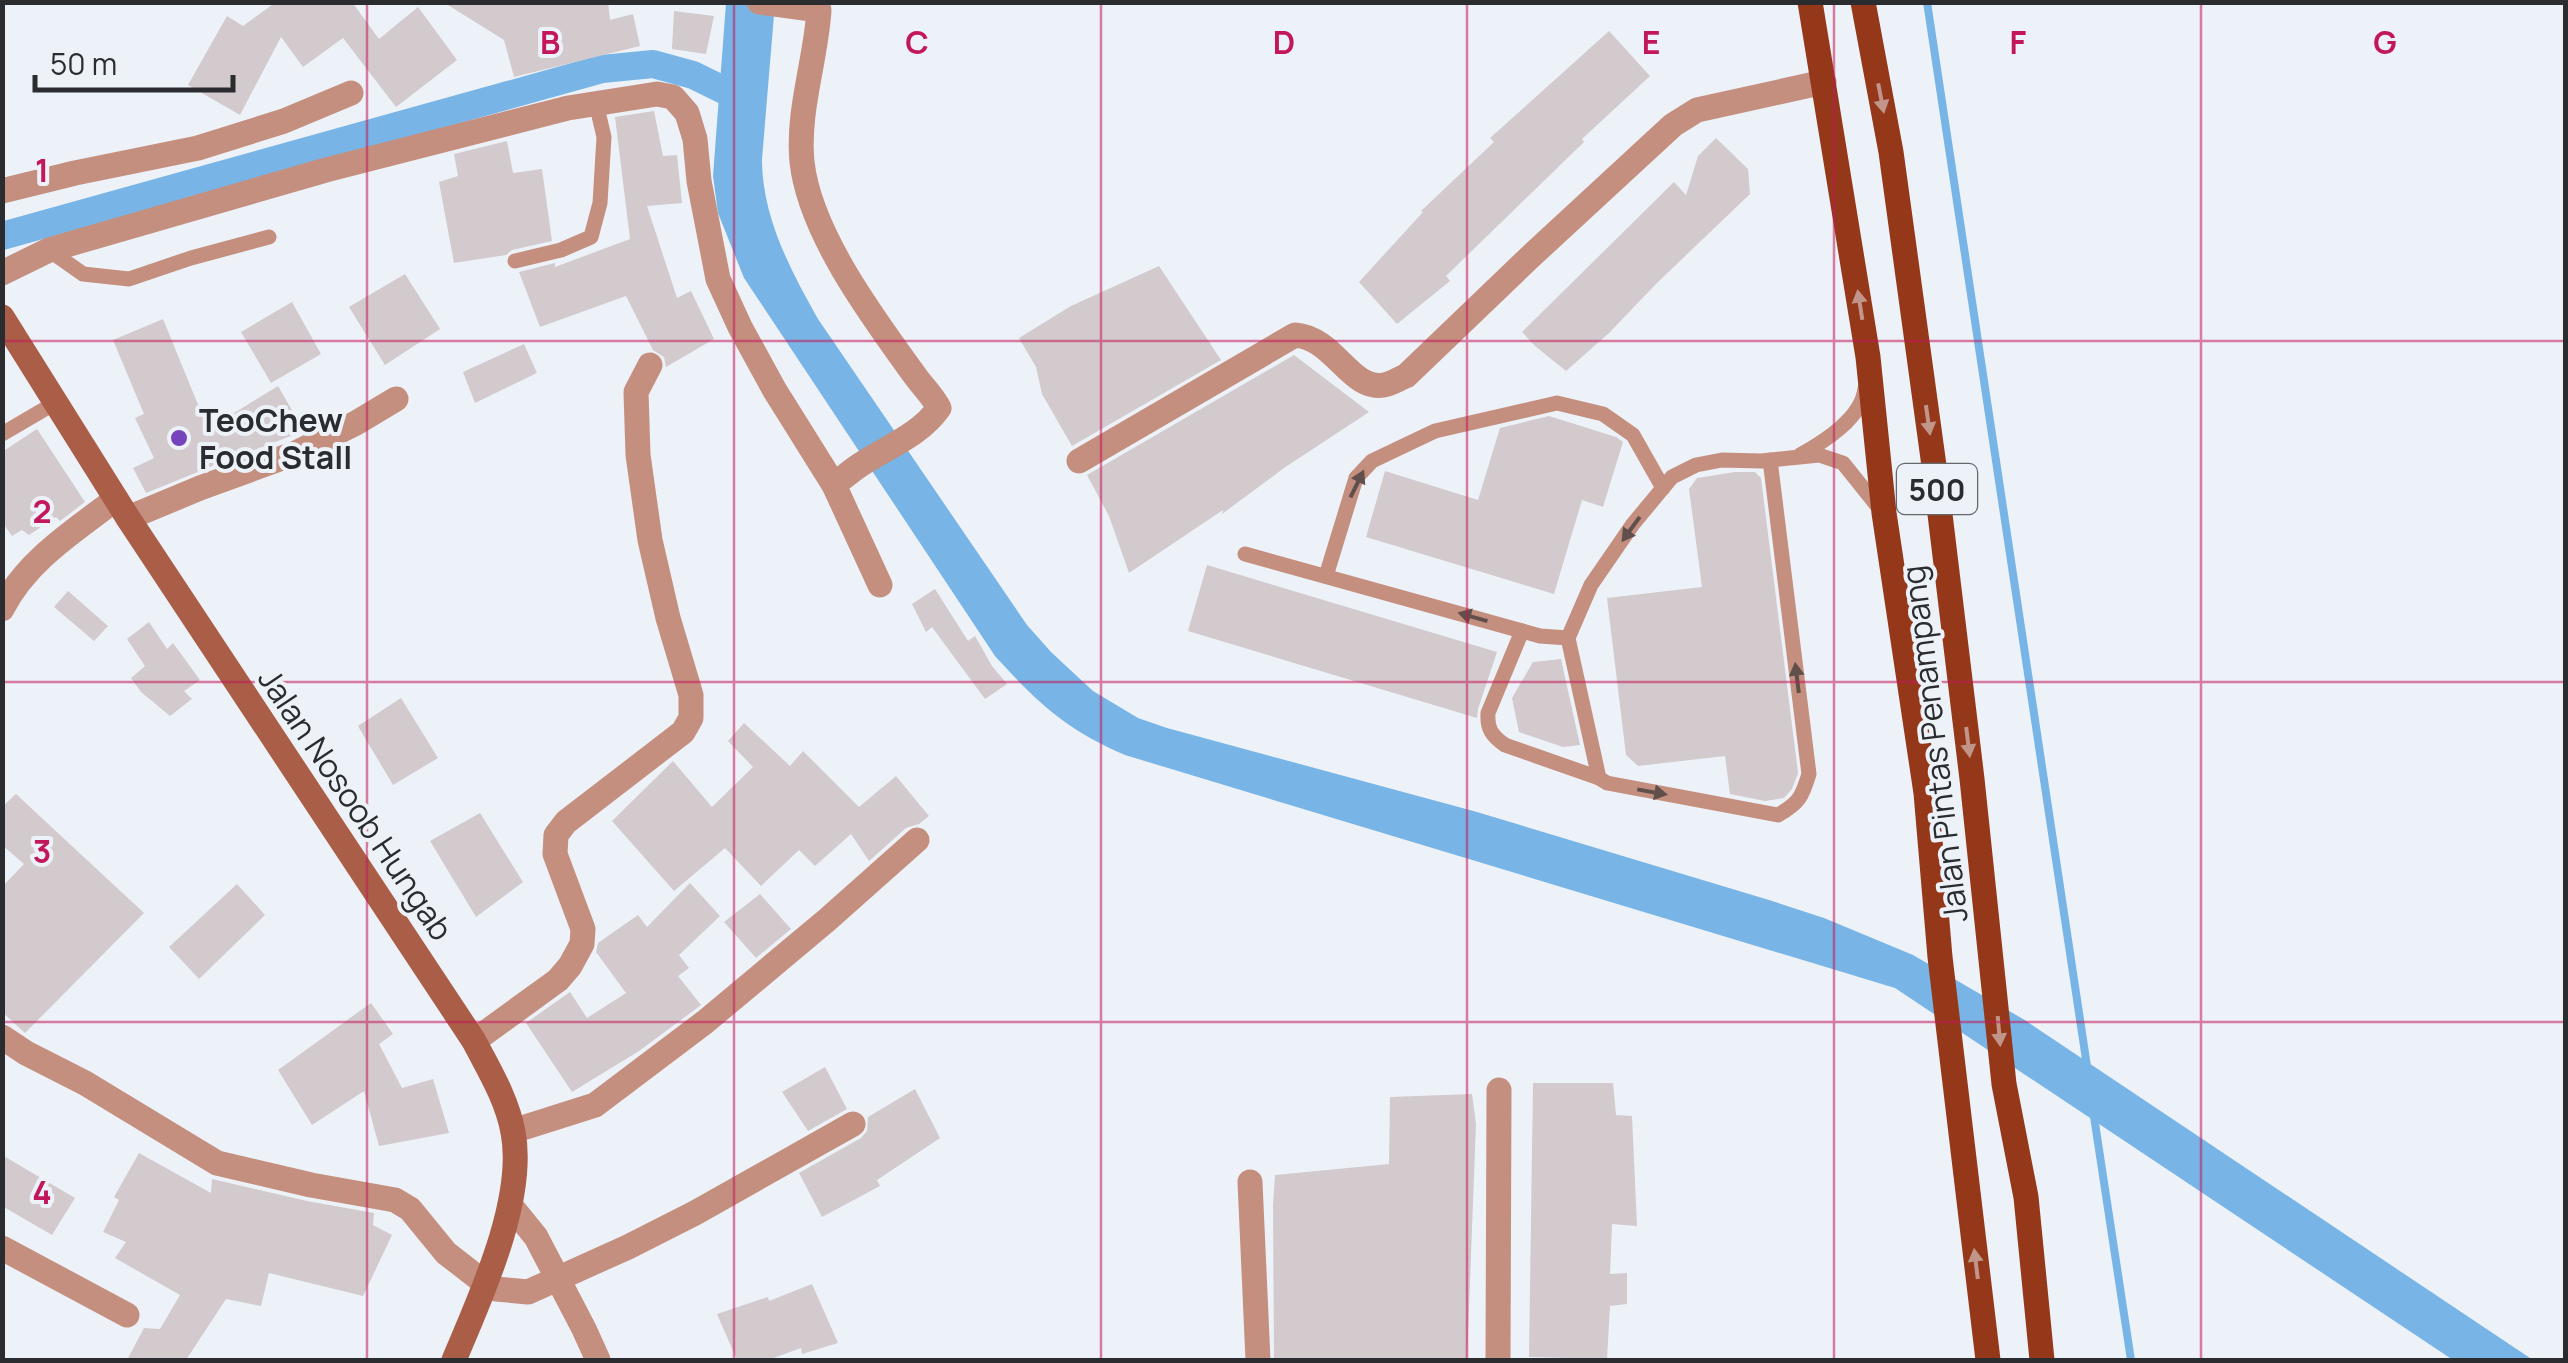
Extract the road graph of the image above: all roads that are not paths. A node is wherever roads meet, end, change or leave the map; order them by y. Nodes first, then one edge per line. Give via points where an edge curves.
1 (759, 2) edge
2 (1810, 2) edge
3 (1863, 2) edge
4 (811, 6) edge
5 (1824, 82) junction
6 (351, 93) dead end
7 (596, 104) junction
8 (2, 191) edge
9 (269, 237) dead end
10 (49, 250) junction
11 (515, 261) dead end
12 (2, 273) edge
13 (2, 317) edge
14 (1868, 356) junction
15 (650, 364) dead end
16 (396, 399) dead end
17 (55, 403) junction
18 (2, 434) edge
19 (1797, 457) junction
20 (1770, 460) junction
21 (1078, 461) dead end
22 (834, 485) junction
23 (1663, 488) junction
24 (122, 509) junction
25 (1884, 514) junction
26 (1244, 554) dead end
27 (1326, 576) junction
28 (880, 585) dead end
29 (2, 609) edge
30 (1522, 630) junction
31 (1568, 638) junction
32 (1599, 778) junction
33 (917, 840) dead end
34 (2, 1037) edge
35 (474, 1040) junction
36 (1499, 1090) dead end
37 (853, 1124) dead end
38 (513, 1131) junction
39 (1250, 1182) dead end
40 (510, 1205) junction
41 (2, 1248) edge
42 (557, 1277) junction
43 (486, 1284) junction
44 (127, 1314) dead end
45 (454, 1360) edge
46 (598, 1360) edge
47 (1258, 1360) edge
48 (1498, 1360) edge
49 (1988, 1360) edge
50 (2042, 1360) edge

1 - 4 street
2 - 5 main road, Jalan Pintas Penampang / 500
3 -> 50 main road, Jalan Pintas Penampang / 500 via 1930,435
4 - 22 street via 817,38 804,105 806,187 830,246 939,408 914,433
14 -> 5 main road, Jalan Pintas Penampang / 500
5 - 21 street via 1697,110 1673,125 1406,376 1381,386 1360,381 1326,347 1295,335
6 - 8 street via 198,148
7 - 10 street via 326,170
7 - 11 lane via 604,137 591,237
7 - 22 street via 657,94 673,96 687,113 718,279 774,389
9 - 10 lane via 130,279 83,274
10 - 12 street
13 - 17 main road, Jalan Nosoob Hungab
14 - 19 lane via 1864,398 1826,440
14 - 25 main road, Jalan Pintas Penampang / 500
15 - 35 street via 636,392 638,456 691,718 683,732 556,835 555,854 583,929 582,944 558,980
16 - 24 street via 296,453
17 - 18 lane
17 - 24 main road, Jalan Nosoob Hungab
19 - 20 lane
19 - 25 lane via 1843,463
20 - 23 lane via 1696,464
32 -> 20 lane via 1778,815 1803,796 1809,774
22 - 28 street
27 -> 23 lane via 1356,478 1372,462 1435,431 1557,403 1603,414 1633,435
23 -> 31 lane via 1591,585
24 - 29 street via 65,537 27,571
24 - 35 main road, Jalan Nosoob Hungab
49 -> 25 main road, Jalan Pintas Penampang / 500 via 1926,793
26 - 27 lane
30 -> 27 lane
30 - 31 lane
30 - 32 lane via 1487,726 1505,745
31 - 32 lane
33 - 38 street via 731,1000 594,1105
34 - 43 street via 218,1163 394,1200
35 - 38 main road, Jalan Nosoob Hungab
36 - 48 street
37 - 42 street via 695,1213
38 - 40 main road, Jalan Nosoob Hungab
39 - 47 street
40 - 42 street
40 - 43 main road, Jalan Nosoob Hungab
41 - 44 street
42 - 43 street via 528,1292
42 - 46 street
43 - 45 main road, Jalan Nosoob Hungab

